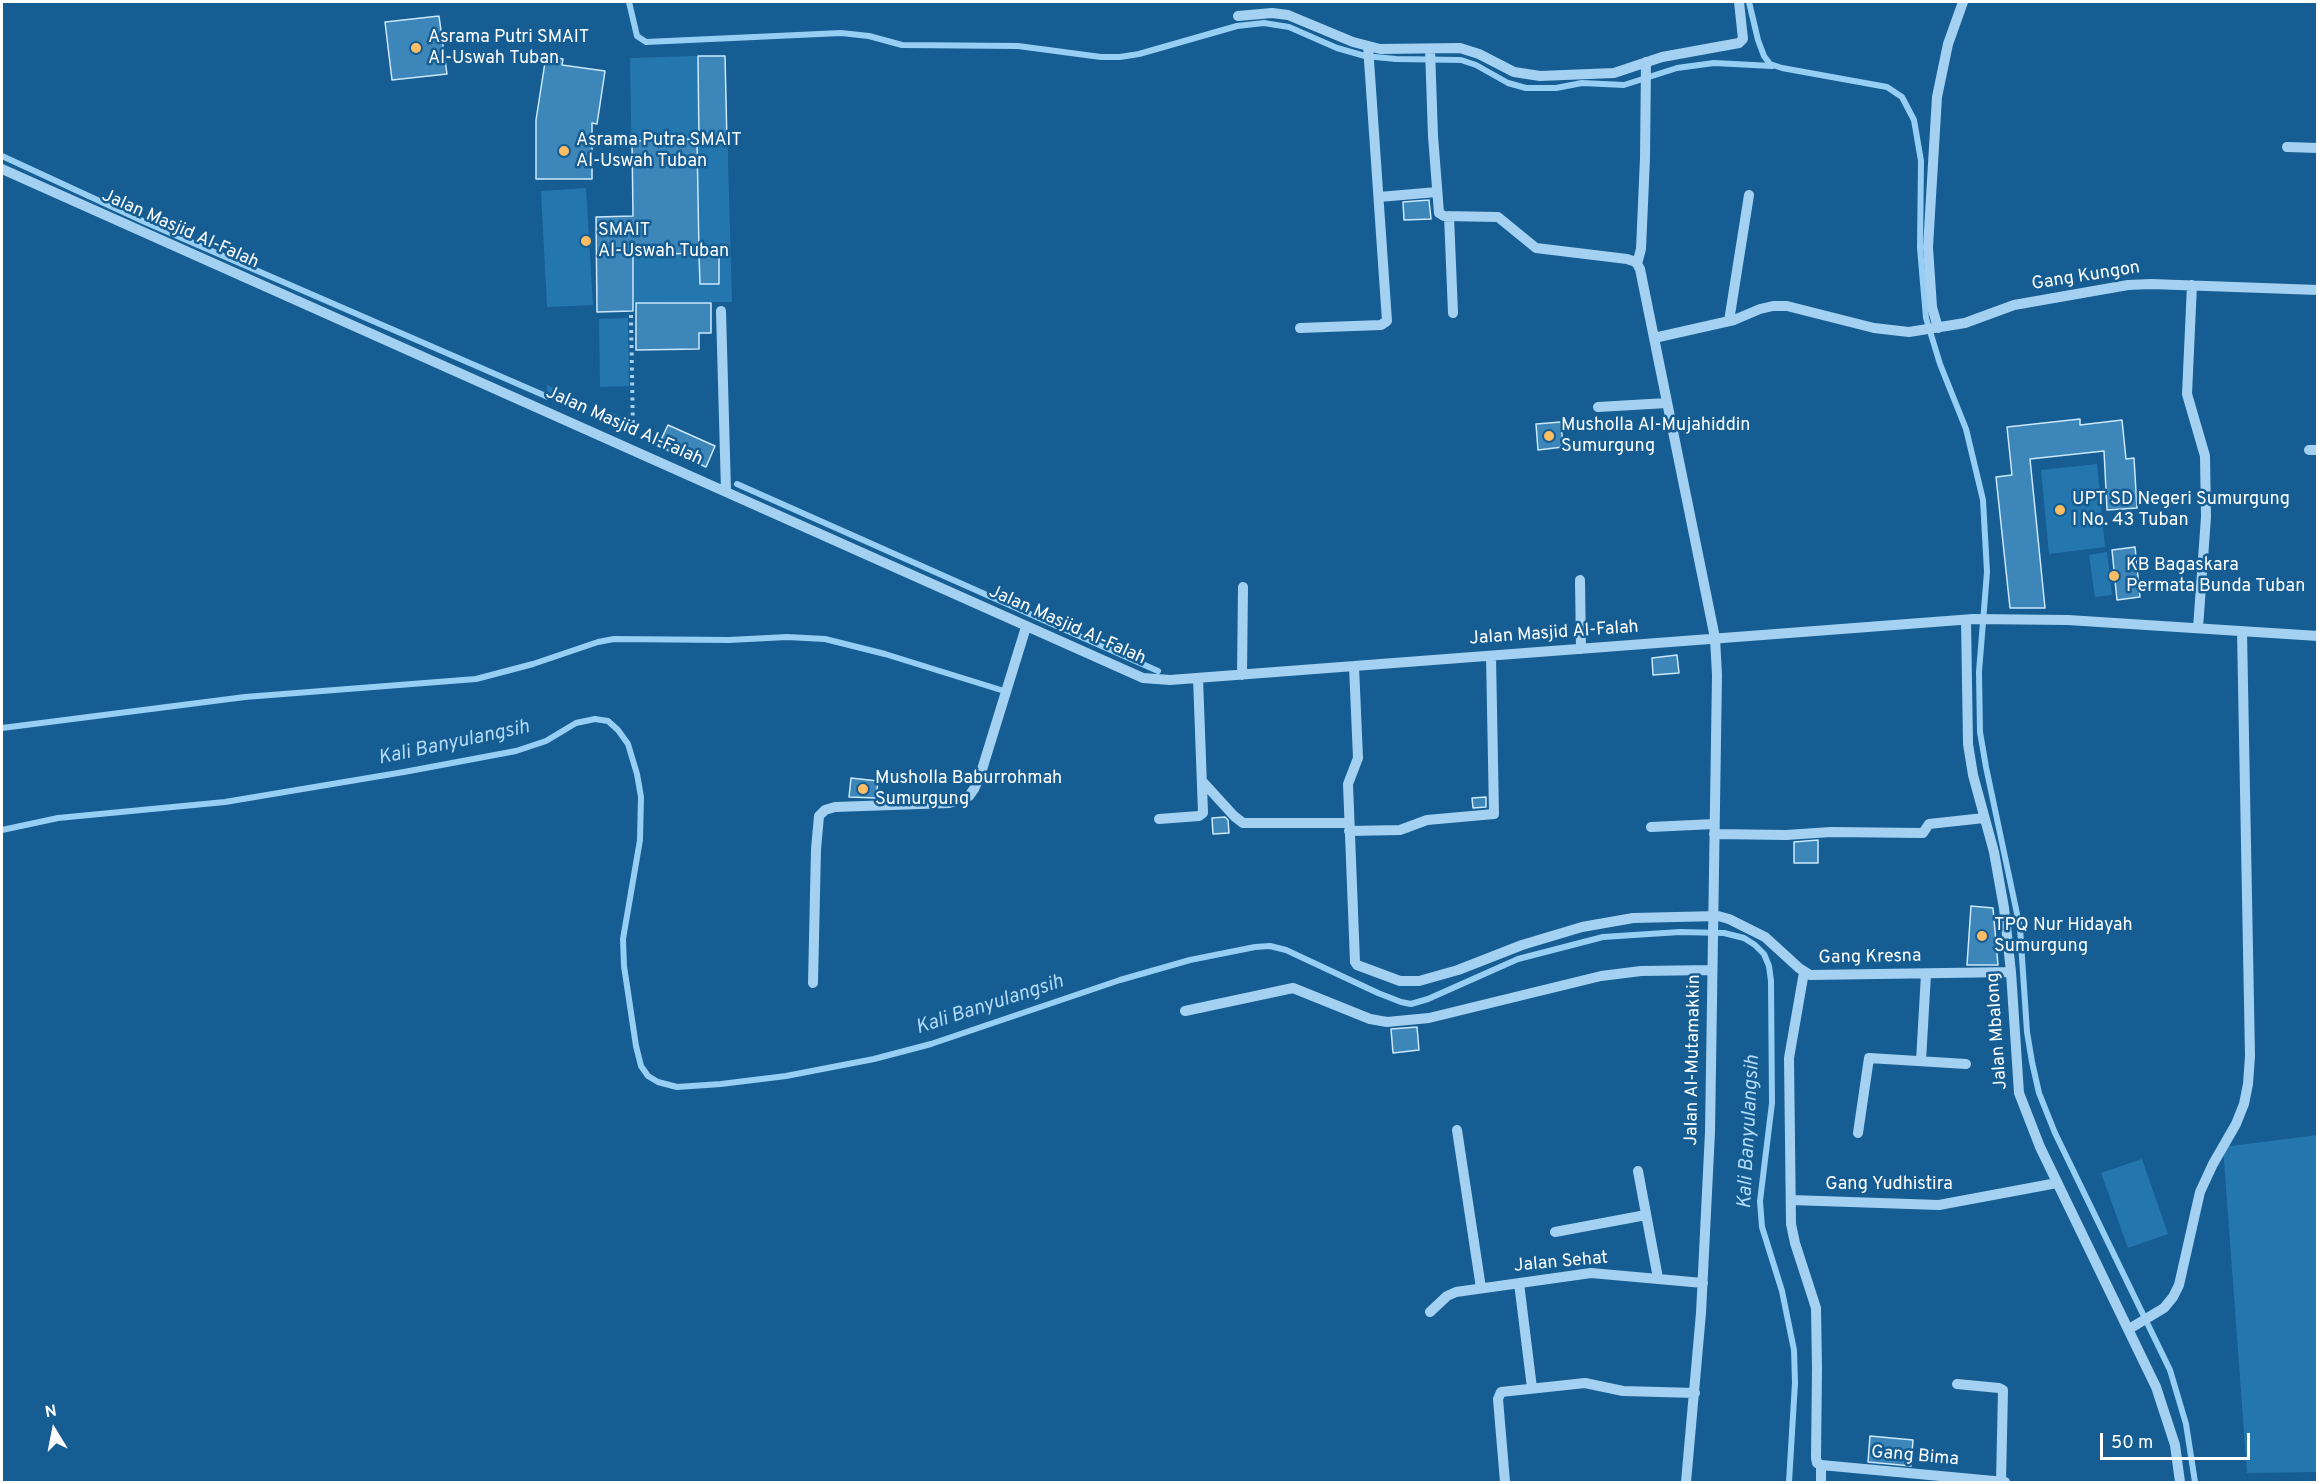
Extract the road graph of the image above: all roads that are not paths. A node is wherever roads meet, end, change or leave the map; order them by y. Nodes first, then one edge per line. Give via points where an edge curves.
1 (1739, 2) edge
2 (1964, 2) edge
3 (1238, 16) dead end
4 (1368, 53) junction
5 (1430, 56) junction
6 (1646, 67) junction
7 (2287, 147) dead end
8 (2318, 148) edge
9 (2, 170) edge
10 (1437, 192) junction
11 (1749, 195) dead end
12 (1379, 197) junction
13 (1449, 216) junction
14 (1637, 264) junction
15 (2192, 285) junction
16 (2318, 290) edge
17 (721, 311) dead end
18 (1453, 313) dead end
19 (1729, 321) junction
20 (1300, 328) dead end
21 (1936, 328) junction
22 (1654, 338) junction
23 (1667, 404) junction
24 (1598, 407) dead end
25 (726, 491) junction
26 (1580, 580) dead end
27 (1243, 587) dead end
28 (1969, 620) junction
29 (1026, 627) junction
30 (2198, 628) junction
31 (2242, 631) junction
32 (2318, 636) edge
33 (1715, 638) junction
34 (1581, 649) junction
35 (1491, 656) junction
36 (1354, 666) junction
37 (1242, 675) junction
38 (1198, 678) junction
39 (1203, 782) junction
40 (1984, 818) junction
41 (1159, 819) dead end
42 (1349, 827) junction
43 (1651, 827) dead end
44 (1714, 829) junction
45 (1712, 918) junction
46 (1712, 968) junction
47 (1804, 972) junction
48 (2011, 972) junction
49 (1926, 974) junction
50 (813, 983) dead end
51 (1185, 1011) dead end
52 (1922, 1060) junction
53 (1966, 1064) dead end
54 (1457, 1130) dead end
55 (1858, 1133) dead end
56 (1638, 1171) dead end
57 (2057, 1183) junction
58 (1791, 1200) junction
59 (1646, 1215) junction
60 (1555, 1232) dead end
61 (1658, 1278) junction
62 (1520, 1283) junction
63 (1703, 1283) junction
64 (1481, 1288) junction
65 (1430, 1312) dead end
66 (2133, 1326) junction
67 (1957, 1384) dead end
68 (1532, 1388) junction
69 (1695, 1393) junction
70 (1821, 1465) junction
71 (1948, 1479) edge
72 (1505, 1482) edge
73 (1686, 1482) edge
74 (1821, 1482) edge
75 (2001, 1482) edge
76 (2005, 1482) edge
77 (2180, 1482) edge

1 - 6 street via 1741,42 1670,55
2 - 21 street via 1945,54 1936,108 1928,247
3 - 4 street via 1288,15
4 - 5 street via 1387,50
4 - 12 street
5 - 6 street via 1456,48 1514,72 1532,75 1614,73
5 - 10 street
6 - 14 street via 1641,245
7 - 8 street
9 - 25 street, Jalan Masjid Al-Falah
10 - 12 street
10 - 13 street via 1438,211
11 - 19 street
12 - 20 street via 1386,322
13 - 14 street via 1498,217 1536,248 1627,259
13 - 18 street
14 - 22 street, Jalan Al-Mutamakkin
15 - 16 street, Gang Kungon
15 - 21 street, Gang Kungon via 2120,286 2014,305 1969,322
15 - 30 street via 2187,394 2205,456 2206,517
17 - 25 street
19 - 21 street, Gang Kungon via 1760,309 1784,306 1899,332
19 - 22 street, Gang Kungon
22 - 23 street, Jalan Al-Mutamakkin
23 - 24 street
23 - 33 street, Jalan Al-Mutamakkin
25 - 29 street, Jalan Masjid Al-Falah
26 - 34 street
27 - 37 street
28 - 30 street, Jalan Masjid Al-Falah
28 - 33 street, Jalan Masjid Al-Falah
28 - 40 street, Jalan Mbalong via 1968,744
29 - 38 street, Jalan Masjid Al-Falah via 1143,678
29 - 50 street via 980,776 969,795 949,803 835,807 819,816
30 - 31 street, Jalan Masjid Al-Falah
31 - 32 street, Jalan Masjid Al-Falah
31 - 66 street via 2248,1084 2236,1124 2200,1192 2179,1285 2170,1302
33 - 34 street, Jalan Masjid Al-Falah
33 - 44 street, Jalan Al-Mutamakkin
34 - 35 street, Jalan Masjid Al-Falah
35 - 36 street, Jalan Masjid Al-Falah
35 - 42 street via 1494,814 1427,820 1400,830
36 - 37 street, Jalan Masjid Al-Falah
36 - 42 street via 1358,759 1348,784
37 - 38 street, Jalan Masjid Al-Falah
38 - 39 street
39 - 41 street via 1202,814
39 - 42 street via 1243,823
40 - 44 street via 1929,824 1923,833 1786,835
40 - 48 street, Jalan Mbalong via 2001,892
42 - 45 street, Gang Kresna via 1355,962 1400,981 1419,981 1458,970 1592,924 1633,918
43 - 44 street
44 - 45 street, Jalan Al-Mutamakkin
45 - 46 street, Jalan Al-Mutamakkin
45 - 47 street, Gang Kresna via 1729,919 1765,937
46 - 51 street via 1601,976 1430,1018 1387,1022 1293,988
46 - 63 street, Jalan Al-Mutamakkin
47 - 49 street, Gang Kresna via 1818,976
47 - 58 street via 1789,1058
48 - 49 street, Gang Kresna
48 - 57 street, Jalan Mbalong via 2019,1094
49 - 52 street
52 - 53 street
52 - 55 street via 1868,1059
54 - 64 street
56 - 59 street
57 - 58 street, Gang Yudhistira via 1939,1205
57 - 66 street, Jalan Mbalong
58 - 70 street via 1793,1235 1816,1308 1816,1458
59 - 60 street
59 - 61 street
61 - 62 street, Jalan Sehat via 1595,1273
61 - 63 street, Jalan Sehat
62 - 64 street, Jalan Sehat
62 - 68 street
63 - 69 street, Jalan Al-Mutamakkin
64 - 65 street, Jalan Sehat via 1453,1293
66 - 77 street, Jalan Mbalong via 2166,1413
67 - 75 street via 2003,1390
68 - 69 street via 1588,1383 1623,1391
68 - 72 street via 1499,1394
69 - 73 street, Jalan Al-Mutamakkin
70 - 71 street, Gang Bima
70 - 74 street
71 - 75 street, Gang Bima
75 - 76 street, Gang Bima

